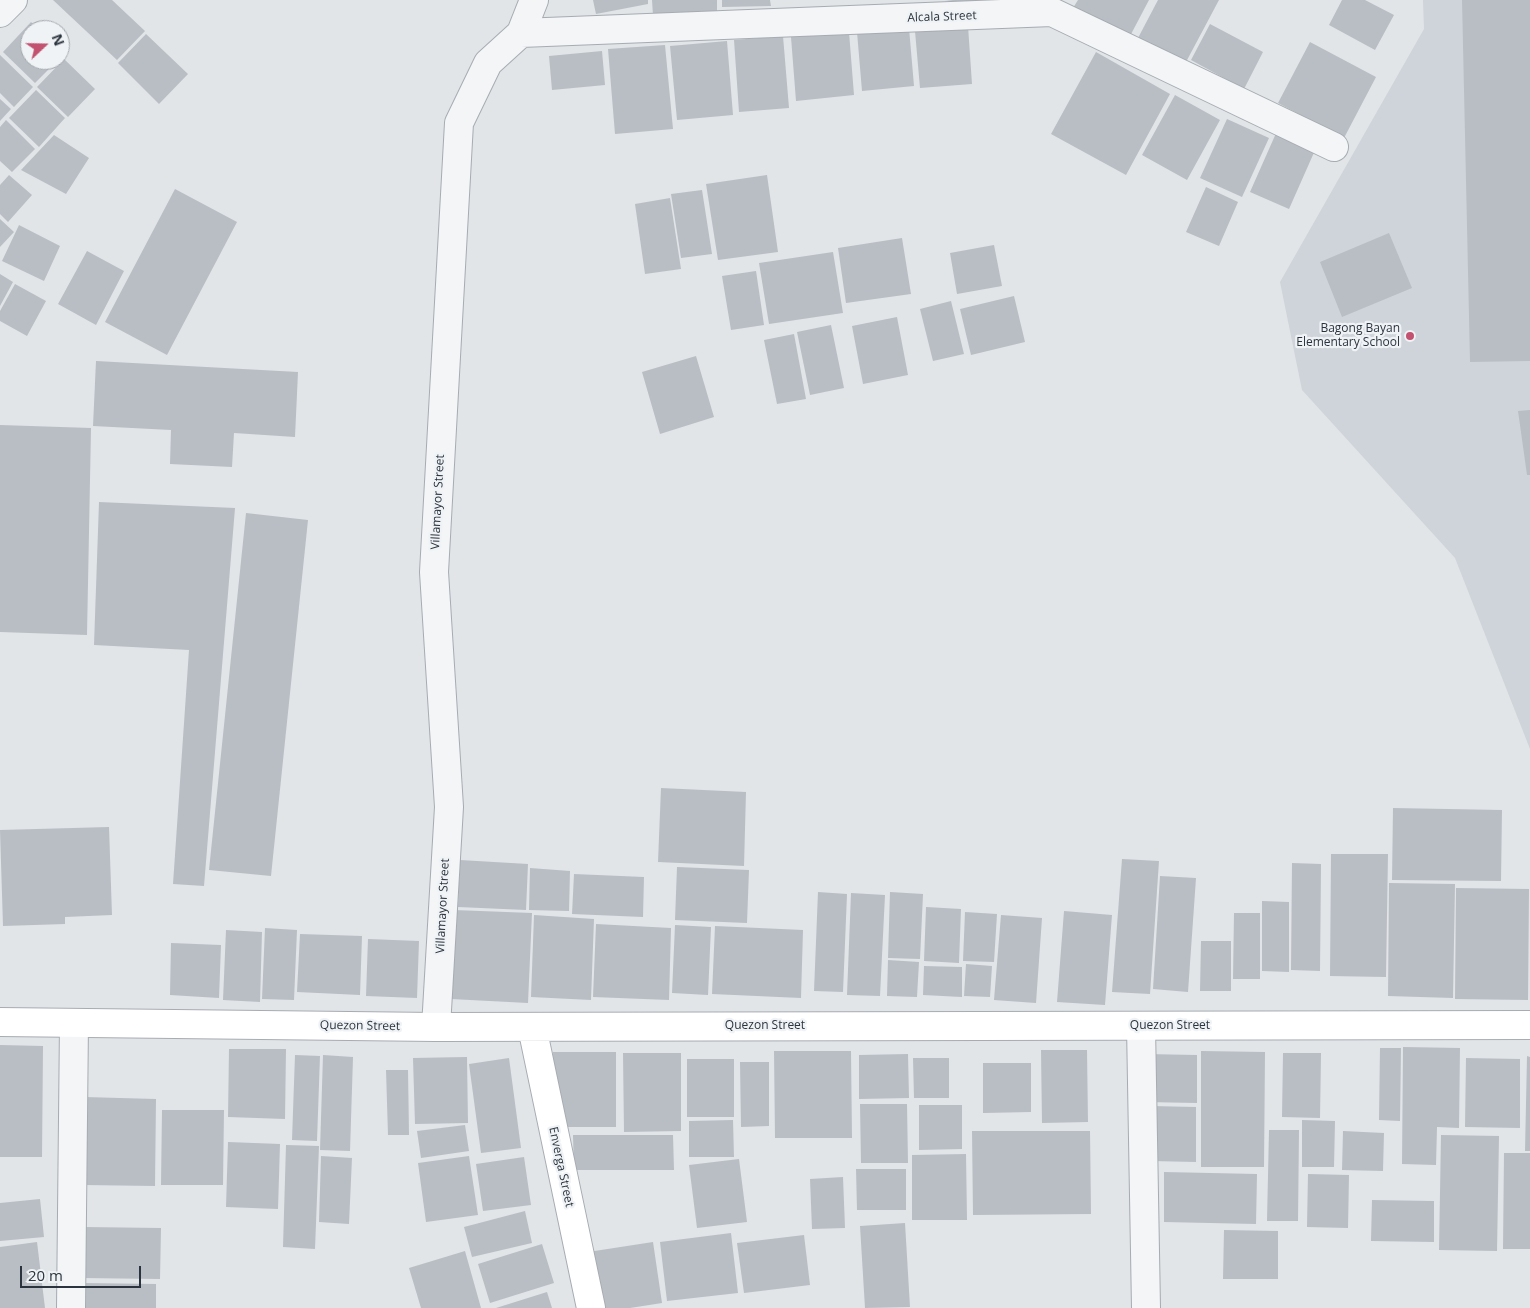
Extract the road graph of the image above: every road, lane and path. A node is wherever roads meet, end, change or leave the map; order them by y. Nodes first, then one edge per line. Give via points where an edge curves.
1 (13, 0) edge
2 (534, 0) edge
3 (0, 13) edge
4 (521, 33) junction
5 (1334, 147) dead end
6 (0, 1022) edge
7 (74, 1023) junction
8 (1530, 1025) edge
9 (1141, 1026) junction
10 (436, 1027) junction
11 (532, 1027) junction
12 (71, 1308) edge
13 (591, 1308) edge
14 (1146, 1308) edge

1 - 3 street
2 - 4 street, Villamayor Street
4 - 5 street, Alcala Street via 1052,12
4 - 10 street, Villamayor Street via 488,63 459,123 434,572 449,807
6 - 7 main road, Quezon Street
7 - 10 main road, Quezon Street
7 - 12 street
8 - 9 main road, Quezon Street
9 - 11 main road, Quezon Street
9 - 14 street
10 - 11 main road, Quezon Street
11 - 13 main road, Enverga Street

